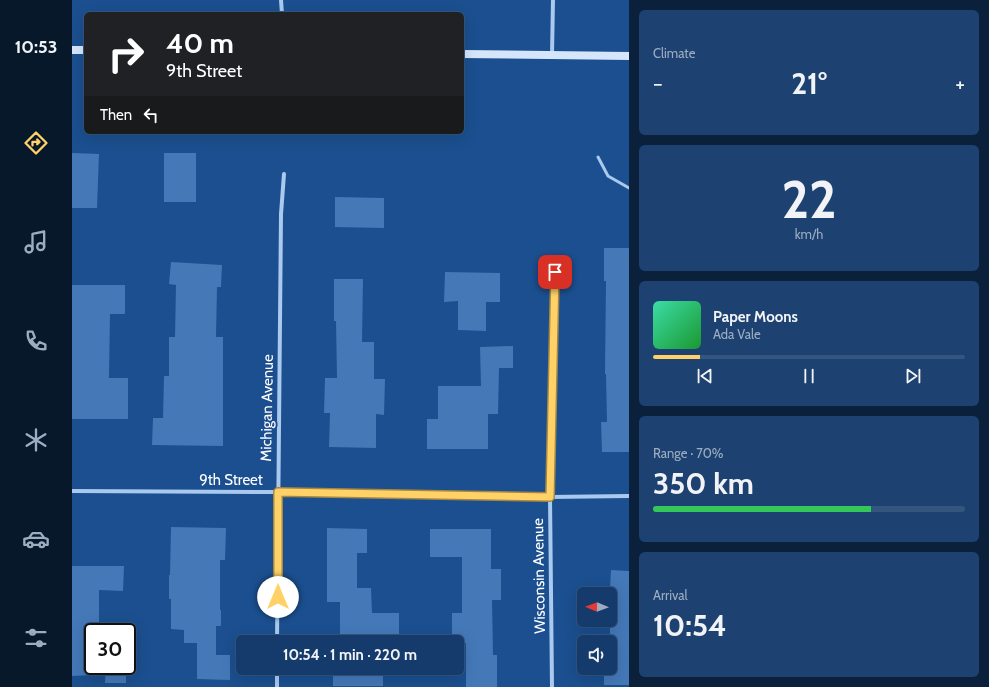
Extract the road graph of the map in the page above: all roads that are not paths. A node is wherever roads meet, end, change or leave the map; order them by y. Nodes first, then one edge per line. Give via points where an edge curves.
1 (282, 0) edge
2 (553, 0) edge
3 (282, 12) edge
4 (72, 50) edge
5 (84, 50) edge
6 (464, 54) edge
7 (552, 55) junction
8 (629, 56) edge
9 (598, 157) dead end
10 (284, 174) dead end
11 (629, 188) edge
12 (555, 272) dead end
13 (72, 491) edge
14 (278, 492) junction
15 (629, 496) edge
16 (550, 497) junction
17 (278, 635) edge
18 (277, 675) edge
19 (277, 687) edge
20 (552, 687) edge

1 - 3 street
2 - 7 street
4 - 5 main road
6 - 7 main road
7 - 8 main road
9 - 11 lane via 608,176
10 - 14 street, Michigan Avenue via 281,214
12 - 16 street, Wisconsin Avenue
13 - 14 street, 9th Street
14 - 16 street, 9th Street
14 - 17 street, Michigan Avenue
15 - 16 street, 9th Street
16 - 20 street, Wisconsin Avenue
18 - 19 street

